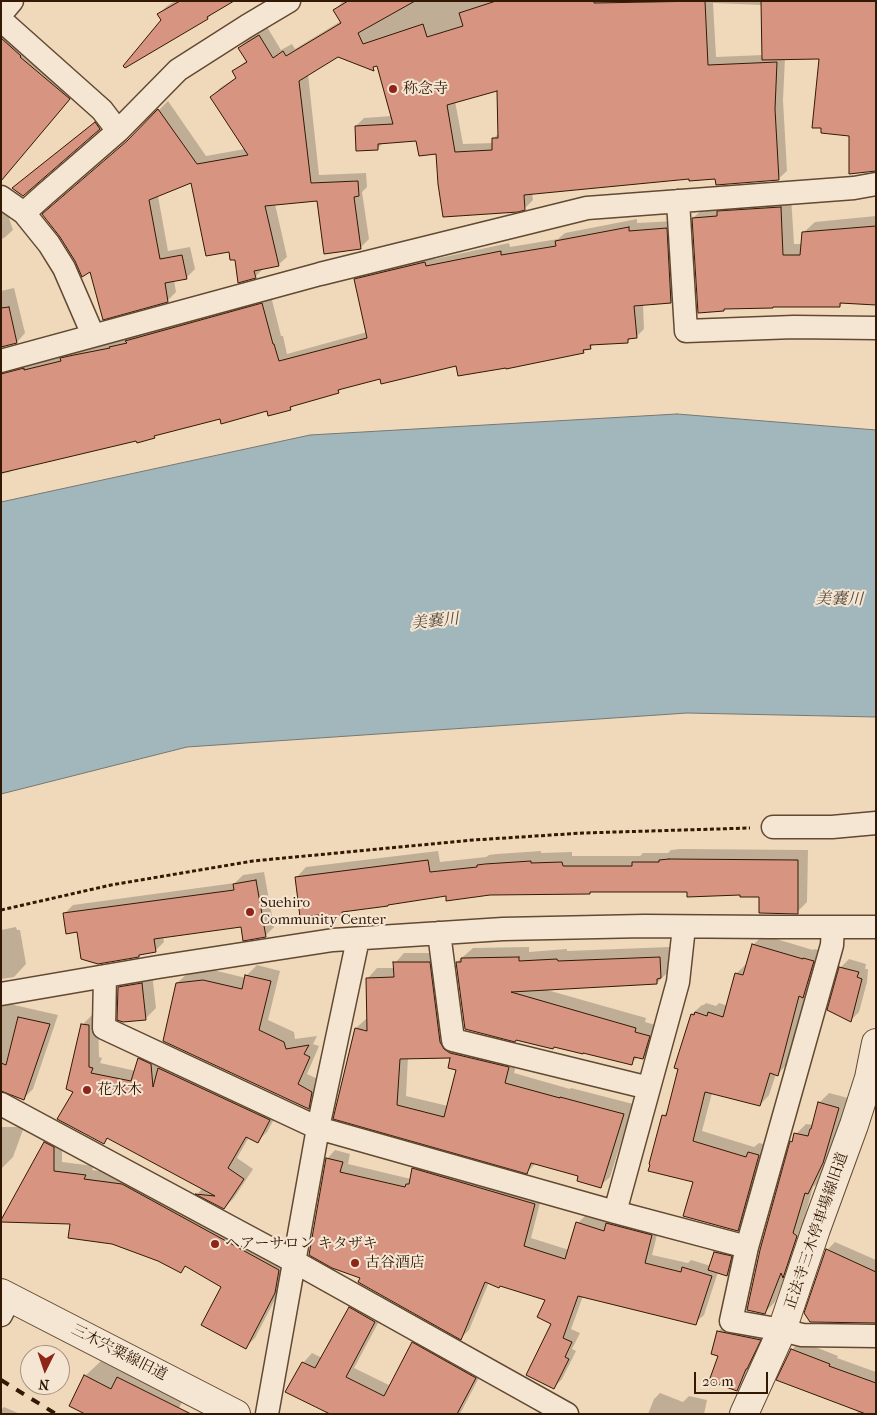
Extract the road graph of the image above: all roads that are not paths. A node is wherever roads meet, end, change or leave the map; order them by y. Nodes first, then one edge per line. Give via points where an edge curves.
1 (12, 1) edge
2 (289, 1) edge
3 (1, 14) edge
4 (1, 20) edge
5 (118, 131) junction
6 (876, 184) edge
7 (1, 197) edge
8 (678, 201) junction
9 (24, 213) junction
10 (876, 328) edge
11 (93, 335) junction
12 (1, 360) edge
13 (876, 823) edge
14 (773, 827) road end
15 (684, 927) junction
16 (834, 927) junction
17 (876, 927) edge
18 (439, 933) junction
19 (358, 938) junction
20 (105, 976) junction
21 (1, 994) edge
22 (876, 1043) edge
23 (649, 1088) junction
24 (1, 1104) edge
25 (318, 1128) junction
26 (615, 1212) junction
27 (747, 1247) junction
28 (295, 1262) junction
29 (4, 1302) edge
30 (782, 1330) junction
31 (876, 1336) edge
32 (236, 1414) edge
33 (267, 1414) edge
34 (567, 1414) edge
35 (744, 1414) edge

1 - 3 street
2 - 5 street via 178,70
4 - 5 street via 102,110
5 - 9 street
6 - 8 street
7 - 9 street
8 - 10 street via 686,331
8 - 11 street via 587,208 320,274
9 - 11 street via 64,268
11 - 12 street
13 - 14 street
15 - 16 street
15 - 18 street
15 - 23 street via 678,982
16 - 17 street
16 - 27 street via 832,945
18 - 19 street
18 - 23 street via 453,1040
19 - 20 street
19 - 25 street
20 - 21 street
20 - 25 street via 104,1028
22 - 30 street, 正法寺三木停車場線旧道 via 854,1124
23 - 26 street
24 - 28 street
25 - 26 street
25 - 28 street
26 - 27 street
27 - 30 street via 731,1321
28 - 33 street
28 - 34 street
29 - 32 street, 三木宍粟線旧道
30 - 31 street via 802,1335
30 - 35 street, 正法寺三木停車場線旧道

